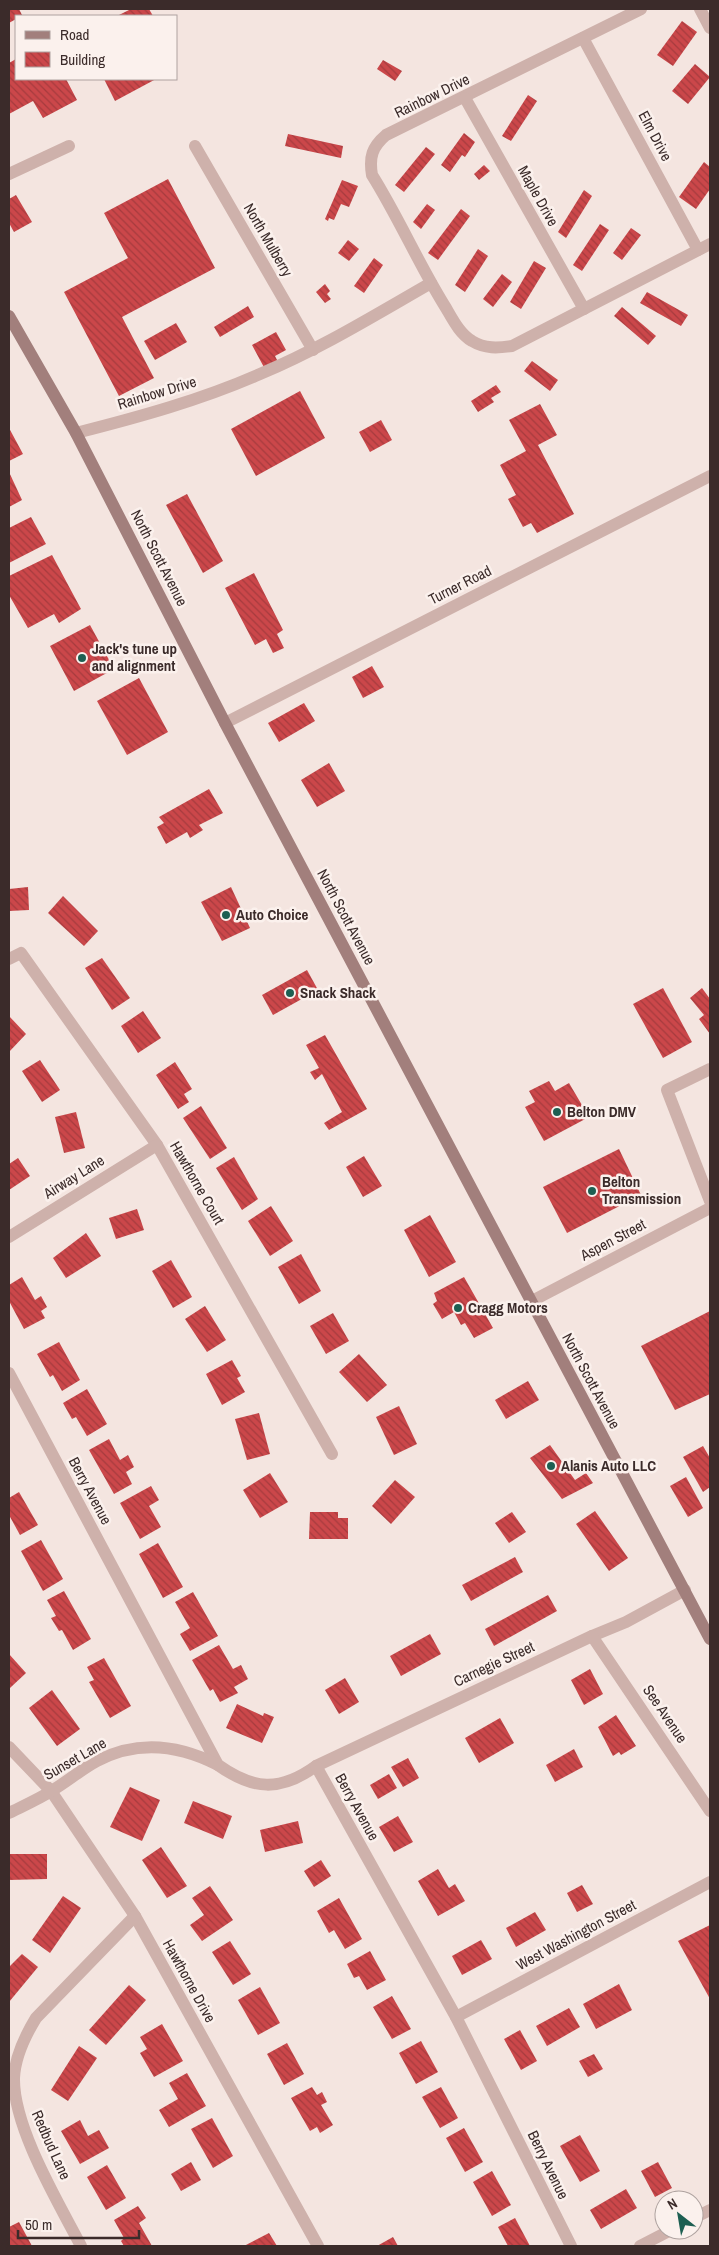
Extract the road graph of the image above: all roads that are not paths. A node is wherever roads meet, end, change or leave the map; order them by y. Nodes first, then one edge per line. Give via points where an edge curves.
1 (641, 9) edge
2 (700, 9) edge
3 (710, 28) edge
4 (583, 38) junction
5 (465, 98) junction
6 (69, 146) dead end
7 (195, 146) dead end
8 (9, 174) edge
9 (710, 244) edge
10 (698, 250) junction
11 (430, 283) junction
12 (584, 309) junction
13 (10, 321) edge
14 (313, 350) junction
15 (76, 433) junction
16 (710, 476) edge
17 (225, 723) junction
18 (9, 959) edge
19 (710, 1068) edge
20 (157, 1145) junction
21 (710, 1201) edge
22 (710, 1208) edge
23 (9, 1237) edge
24 (530, 1302) junction
25 (9, 1373) edge
26 (332, 1454) dead end
27 (685, 1590) junction
28 (592, 1636) junction
29 (710, 1639) edge
30 (9, 1747) edge
31 (218, 1765) junction
32 (316, 1766) junction
33 (51, 1791) junction
34 (710, 1811) edge
35 (9, 1813) edge
36 (710, 1882) edge
37 (134, 1916) junction
38 (456, 2017) junction
39 (654, 2239) edge
40 (81, 2246) edge
41 (318, 2246) edge
42 (570, 2246) edge
43 (640, 2246) edge

1 - 4 street, Rainbow Drive
2 - 3 street
4 - 5 street, Rainbow Drive
4 - 10 street, Elm Drive
5 - 11 street, Rainbow Drive via 386,136 377,143 370,162 372,175
5 - 12 street, Maple Drive
6 - 8 street
7 - 14 street, North Mulberry
9 - 10 street, Rainbow Drive
10 - 12 street, Rainbow Drive
11 - 12 street, Rainbow Drive via 461,332 485,347 512,346
11 - 14 street, Rainbow Drive
13 - 15 main road, North Scott Avenue
14 - 15 street, Rainbow Drive via 195,400
15 - 17 main road, North Scott Avenue
16 - 17 street, Turner Road
17 - 24 main road, North Scott Avenue
18 - 20 street, Hawthorne Court via 21,952
19 - 21 street via 667,1090
20 - 23 street, Airway Lane
20 - 26 street, Hawthorne Court
22 - 24 street, Aspen Street
24 - 27 main road, North Scott Avenue
25 - 31 street, Berry Avenue
27 - 28 street, Carnegie Street via 626,1622
27 - 29 main road, North Scott Avenue
28 - 32 street, Carnegie Street
28 - 34 street, See Avenue
30 - 33 street, Hawthorne Drive
31 - 32 street, Berry Avenue via 236,1778 268,1785 294,1780
31 - 33 street, Sunset Lane via 180,1749 136,1748 97,1761
32 - 38 street, Berry Avenue
33 - 35 street, Sunset Lane
33 - 37 street, Hawthorne Drive
36 - 38 street, West Washington Street
37 - 40 street, Redbud Lane via 36,2018 25,2037 14,2076 19,2117
37 - 41 street, Hawthorne Drive
38 - 42 street, Berry Avenue
39 - 43 street

